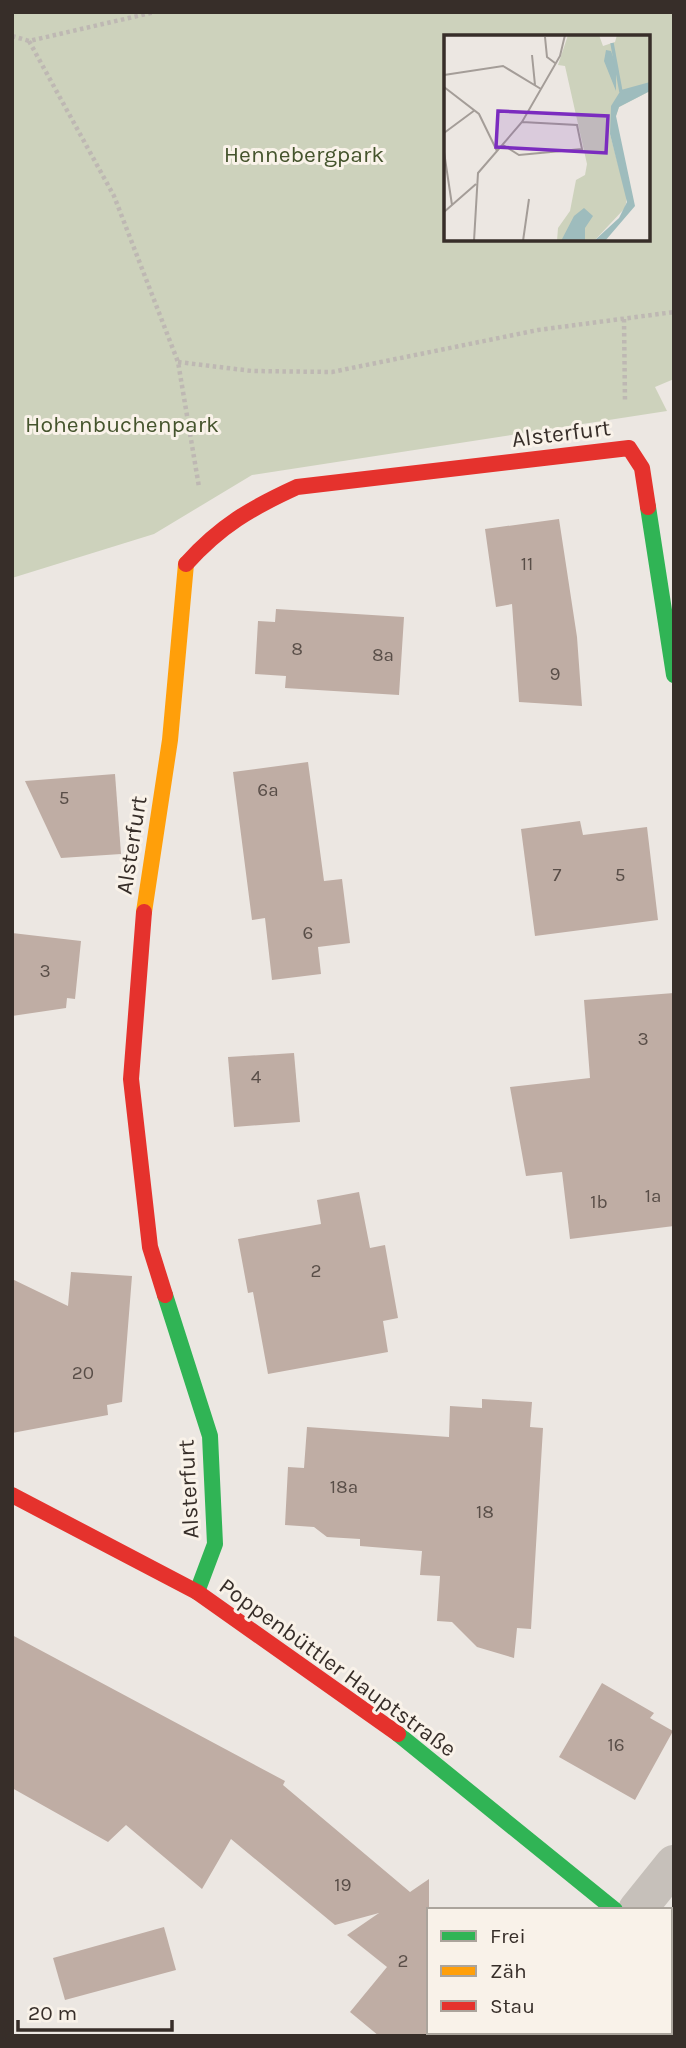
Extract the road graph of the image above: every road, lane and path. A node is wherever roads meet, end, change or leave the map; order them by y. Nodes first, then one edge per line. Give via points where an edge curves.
1 (155, 12) edge
2 (12, 36) edge
3 (29, 41) junction
4 (674, 312) edge
5 (624, 319) junction
6 (178, 362) junction
7 (626, 415) dead end
8 (207, 540) junction
9 (674, 675) edge
10 (12, 1495) edge
11 (197, 1592) junction
12 (674, 1864) edge
13 (613, 1908) edge
14 (639, 1908) edge

1 - 3 path
2 - 3 path
3 - 6 path via 114,196
4 - 5 path
5 - 6 path via 538,330 332,372 252,371
5 - 7 path
6 - 8 path
8 - 9 street, Alsterfurt via 248,509 297,487 629,448 642,468
8 - 11 street, Alsterfurt via 184,566 170,740 144,909 131,1080 150,1247 210,1436 215,1544
10 - 11 street, Poppenbüttler Hauptstraße
11 - 13 street, Poppenbüttler Hauptstraße via 384,1724
12 - 14 street

